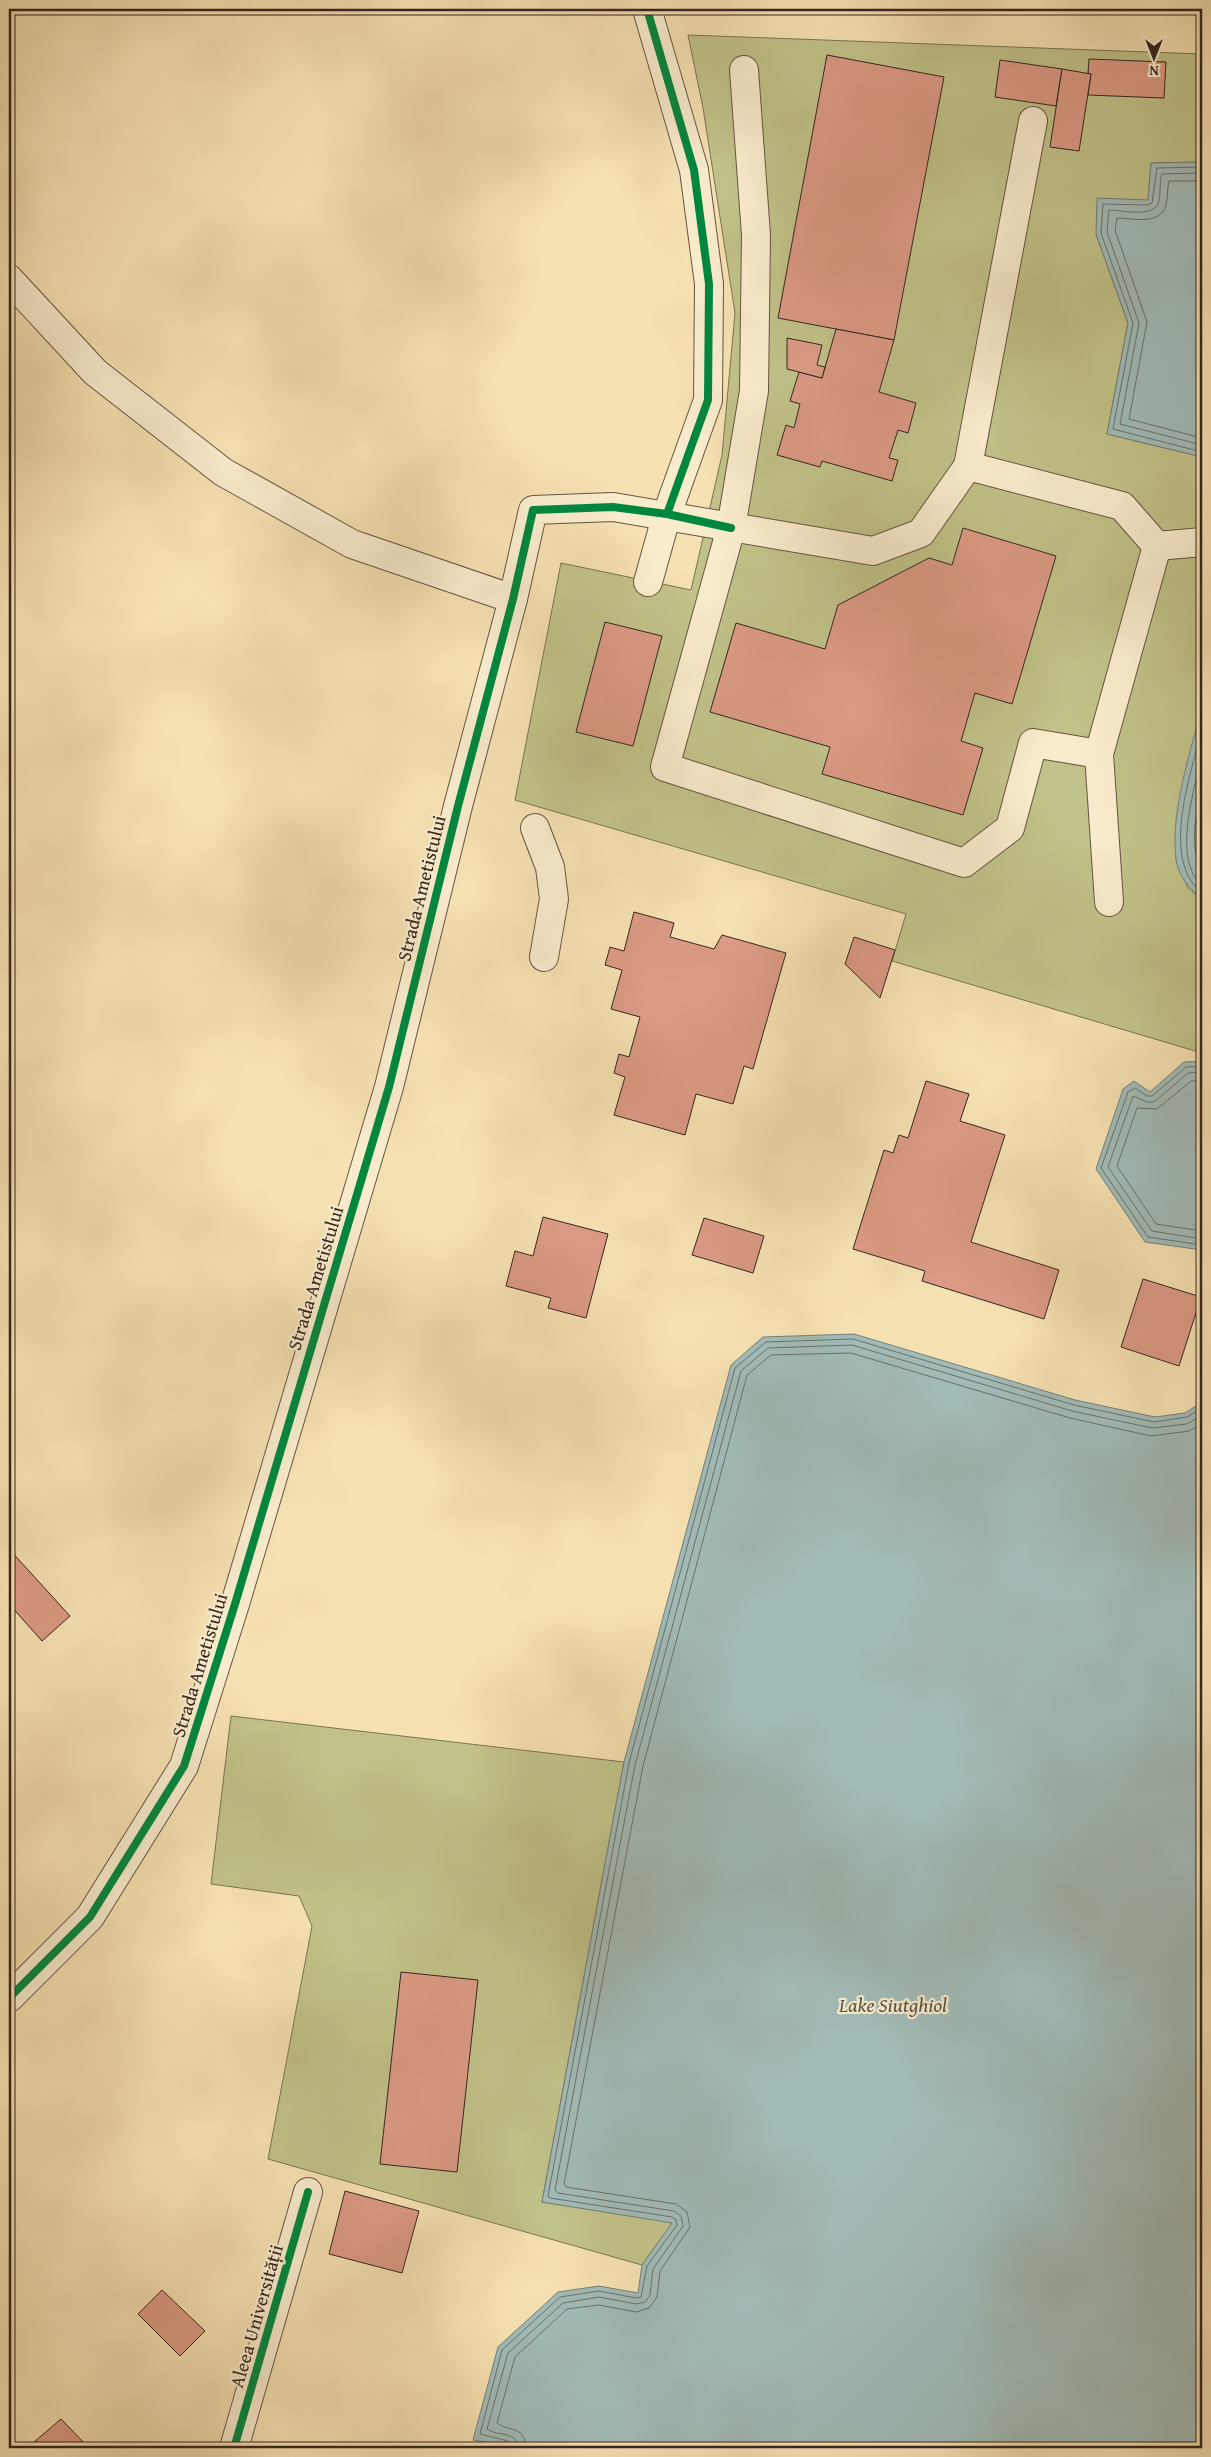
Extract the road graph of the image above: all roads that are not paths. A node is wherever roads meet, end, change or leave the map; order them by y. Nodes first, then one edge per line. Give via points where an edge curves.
1 (647, 9) edge
2 (744, 70) dead end
3 (1032, 120) dead end
4 (9, 279) edge
5 (968, 466) junction
6 (667, 514) junction
7 (731, 528) junction
8 (1202, 542) edge
9 (1156, 546) junction
10 (648, 582) dead end
11 (512, 599) junction
12 (1099, 754) junction
13 (535, 828) dead end
14 (1109, 902) dead end
15 (544, 957) dead end
16 (9, 1998) edge
17 (308, 2192) dead end
18 (234, 2448) edge

1 - 6 street via 694,170 709,284 708,400
2 - 7 street via 756,235 754,391
3 - 5 street
4 - 11 street via 95,372 223,472 352,544
5 - 7 street via 921,532 873,551
5 - 9 street via 1122,506
6 - 7 street
6 - 10 street
6 - 11 street, Strada Ametistului via 613,507 533,510
7 - 12 street via 665,767 964,863 1010,828 1033,743
8 - 9 street
9 - 12 street
11 - 16 street, Strada Ametistului via 389,1087 184,1766 90,1917
12 - 14 street
13 - 15 street via 550,867 554,899
17 - 18 street, Aleea Universității

